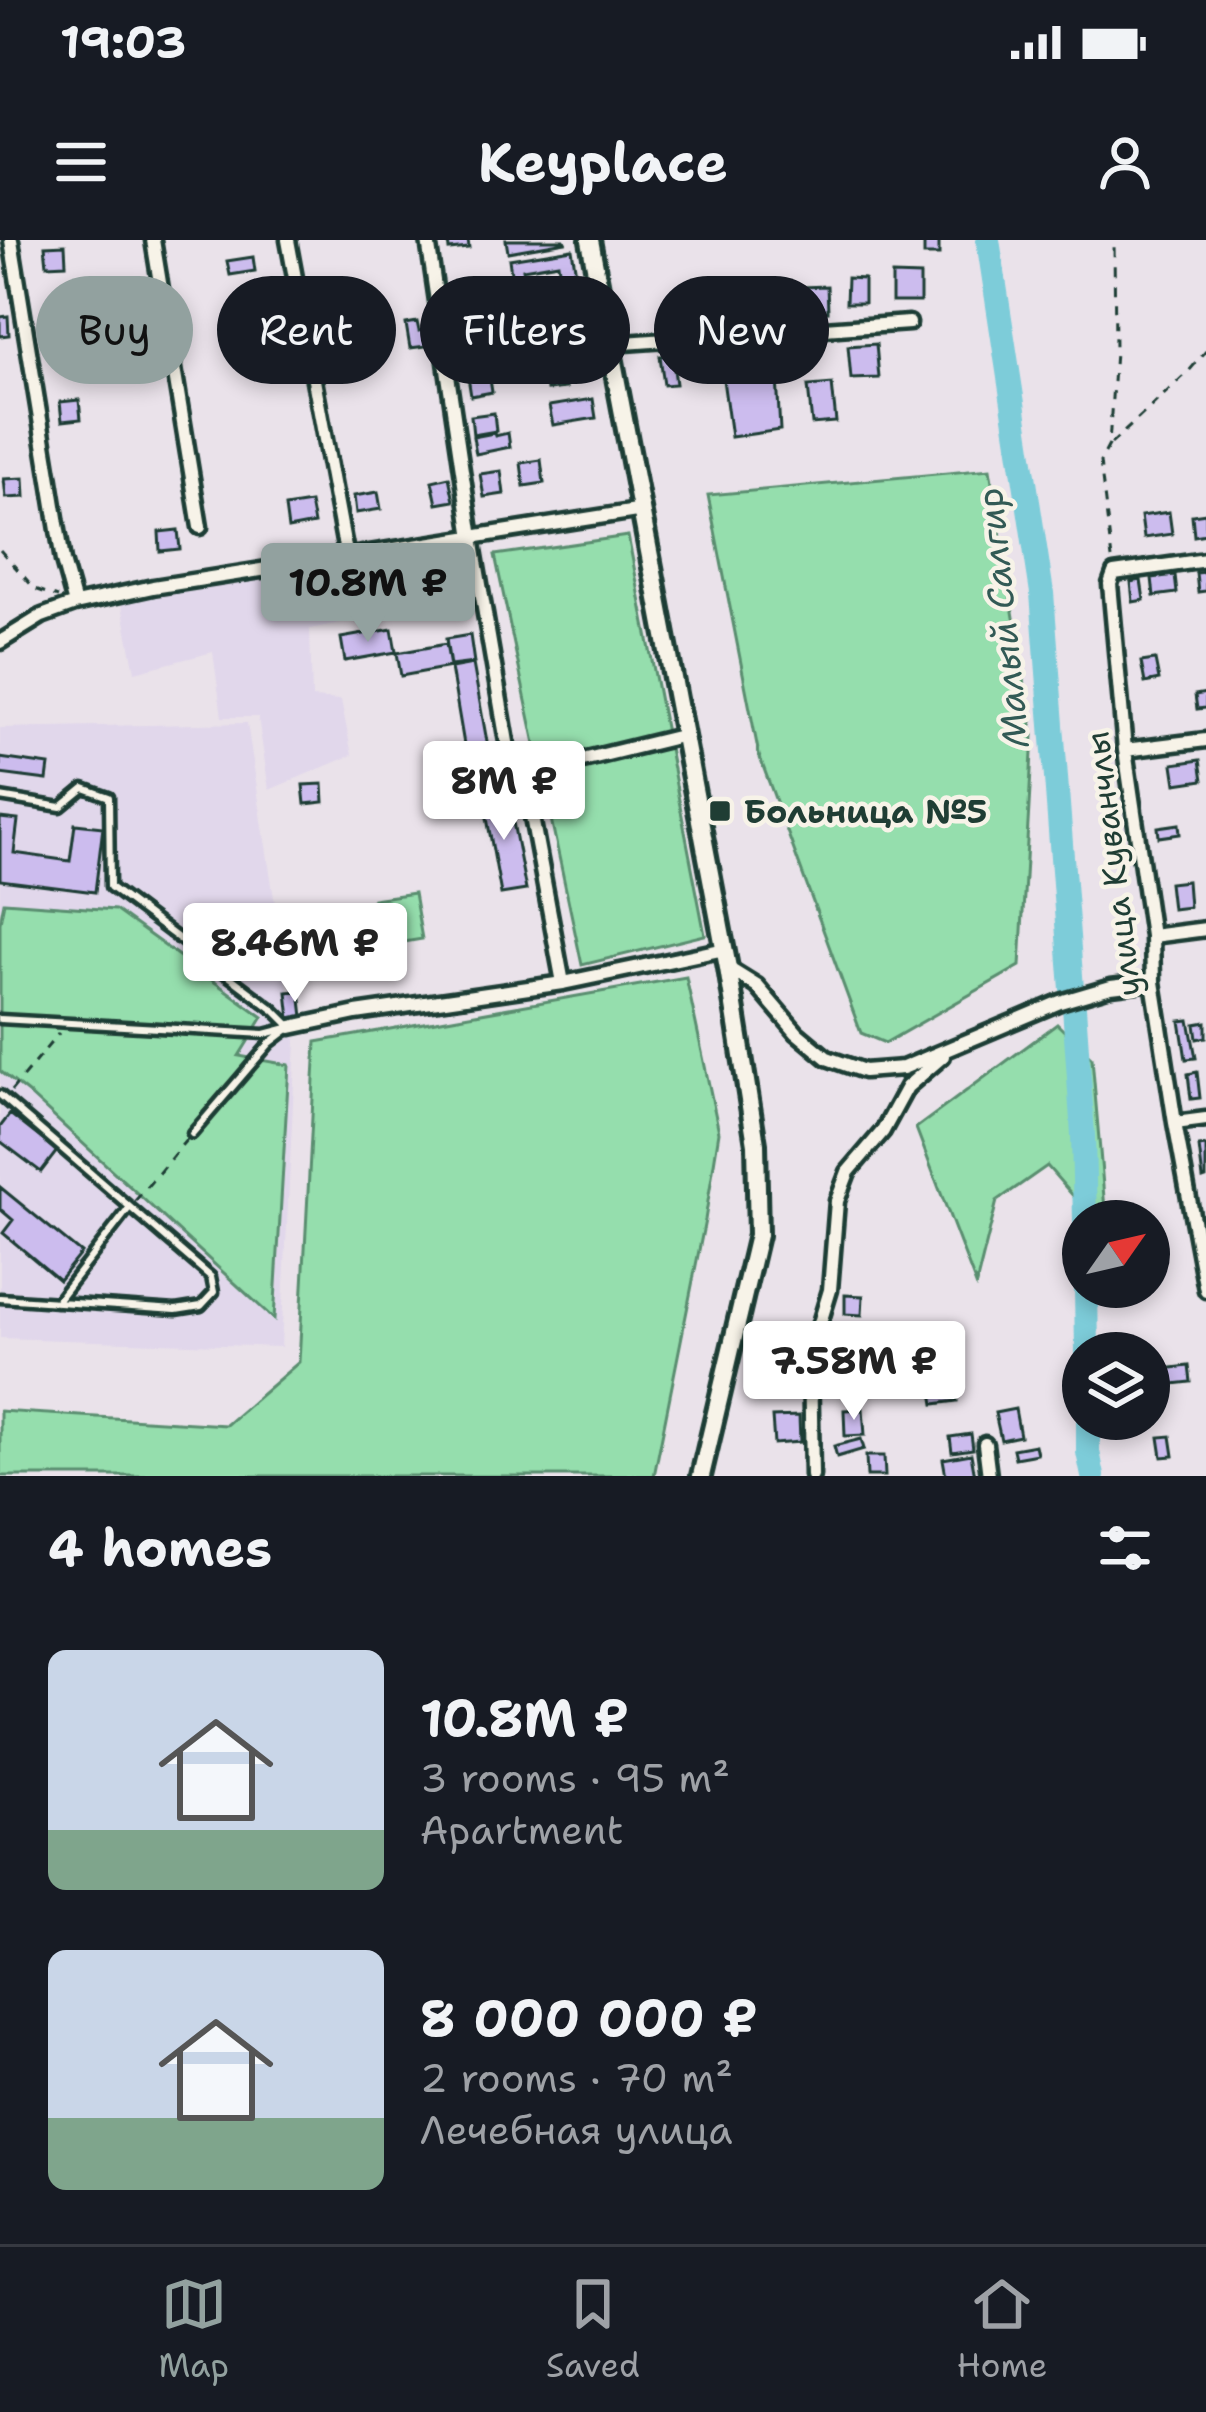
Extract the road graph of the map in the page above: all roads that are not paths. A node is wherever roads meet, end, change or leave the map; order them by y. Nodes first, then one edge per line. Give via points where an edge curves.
1 (11, 240) edge
2 (153, 240) edge
3 (288, 240) edge
4 (428, 240) edge
5 (590, 240) edge
6 (597, 276) edge
7 (909, 322) dead end
8 (630, 343) edge
9 (618, 384) edge
10 (643, 511) junction
11 (200, 527) dead end
12 (472, 538) junction
13 (347, 558) junction
14 (1206, 560) edge
15 (76, 604) junction
16 (0, 642) edge
17 (685, 735) junction
18 (1206, 740) edge
19 (1125, 750) junction
20 (518, 776) junction
21 (0, 797) edge
22 (1206, 929) edge
23 (1152, 936) junction
24 (725, 949) junction
25 (728, 968) junction
26 (563, 982) junction
27 (1153, 982) junction
28 (0, 1019) edge
29 (292, 1027) junction
30 (949, 1049) junction
31 (2, 1097) edge
32 (1206, 1119) edge
33 (1175, 1123) junction
34 (192, 1134) road end
35 (130, 1207) junction
36 (1206, 1290) edge
37 (0, 1298) edge
38 (56, 1302) junction
39 (985, 1444) dead end
40 (701, 1476) edge
41 (812, 1476) edge
42 (989, 1476) edge

1 - 15 street
2 - 11 street
3 - 13 street
4 - 12 street
5 - 6 main road
7 - 8 street
9 - 10 main road
10 - 12 street
10 - 17 main road
12 - 13 street
12 - 20 street
13 - 15 street
14 - 19 street, улица Куванчлы via 1114,574
15 - 16 street
17 - 20 street
17 - 24 main road
18 - 19 street
19 - 23 street, улица Куванчлы
20 - 26 street
21 - 29 lane via 61,807 84,788 109,797 110,887
22 - 23 street
23 - 27 street, улица Куванчлы
24 - 25 main road
24 - 26 street
25 - 30 street via 757,986 827,1058 864,1071
25 - 40 main road via 755,1144 758,1235
26 - 29 street
27 - 30 street via 1060,1002
27 - 33 street, улица Куванчлы
28 - 29 lane via 265,1034
29 - 34 lane
30 - 41 street via 907,1087 837,1201 830,1290 810,1355
31 - 35 lane
32 - 33 street
33 - 36 street, улица Куванчлы
35 - 38 lane
35 - 38 lane via 211,1277 214,1292 201,1306 176,1310
37 - 38 lane
39 - 42 street

